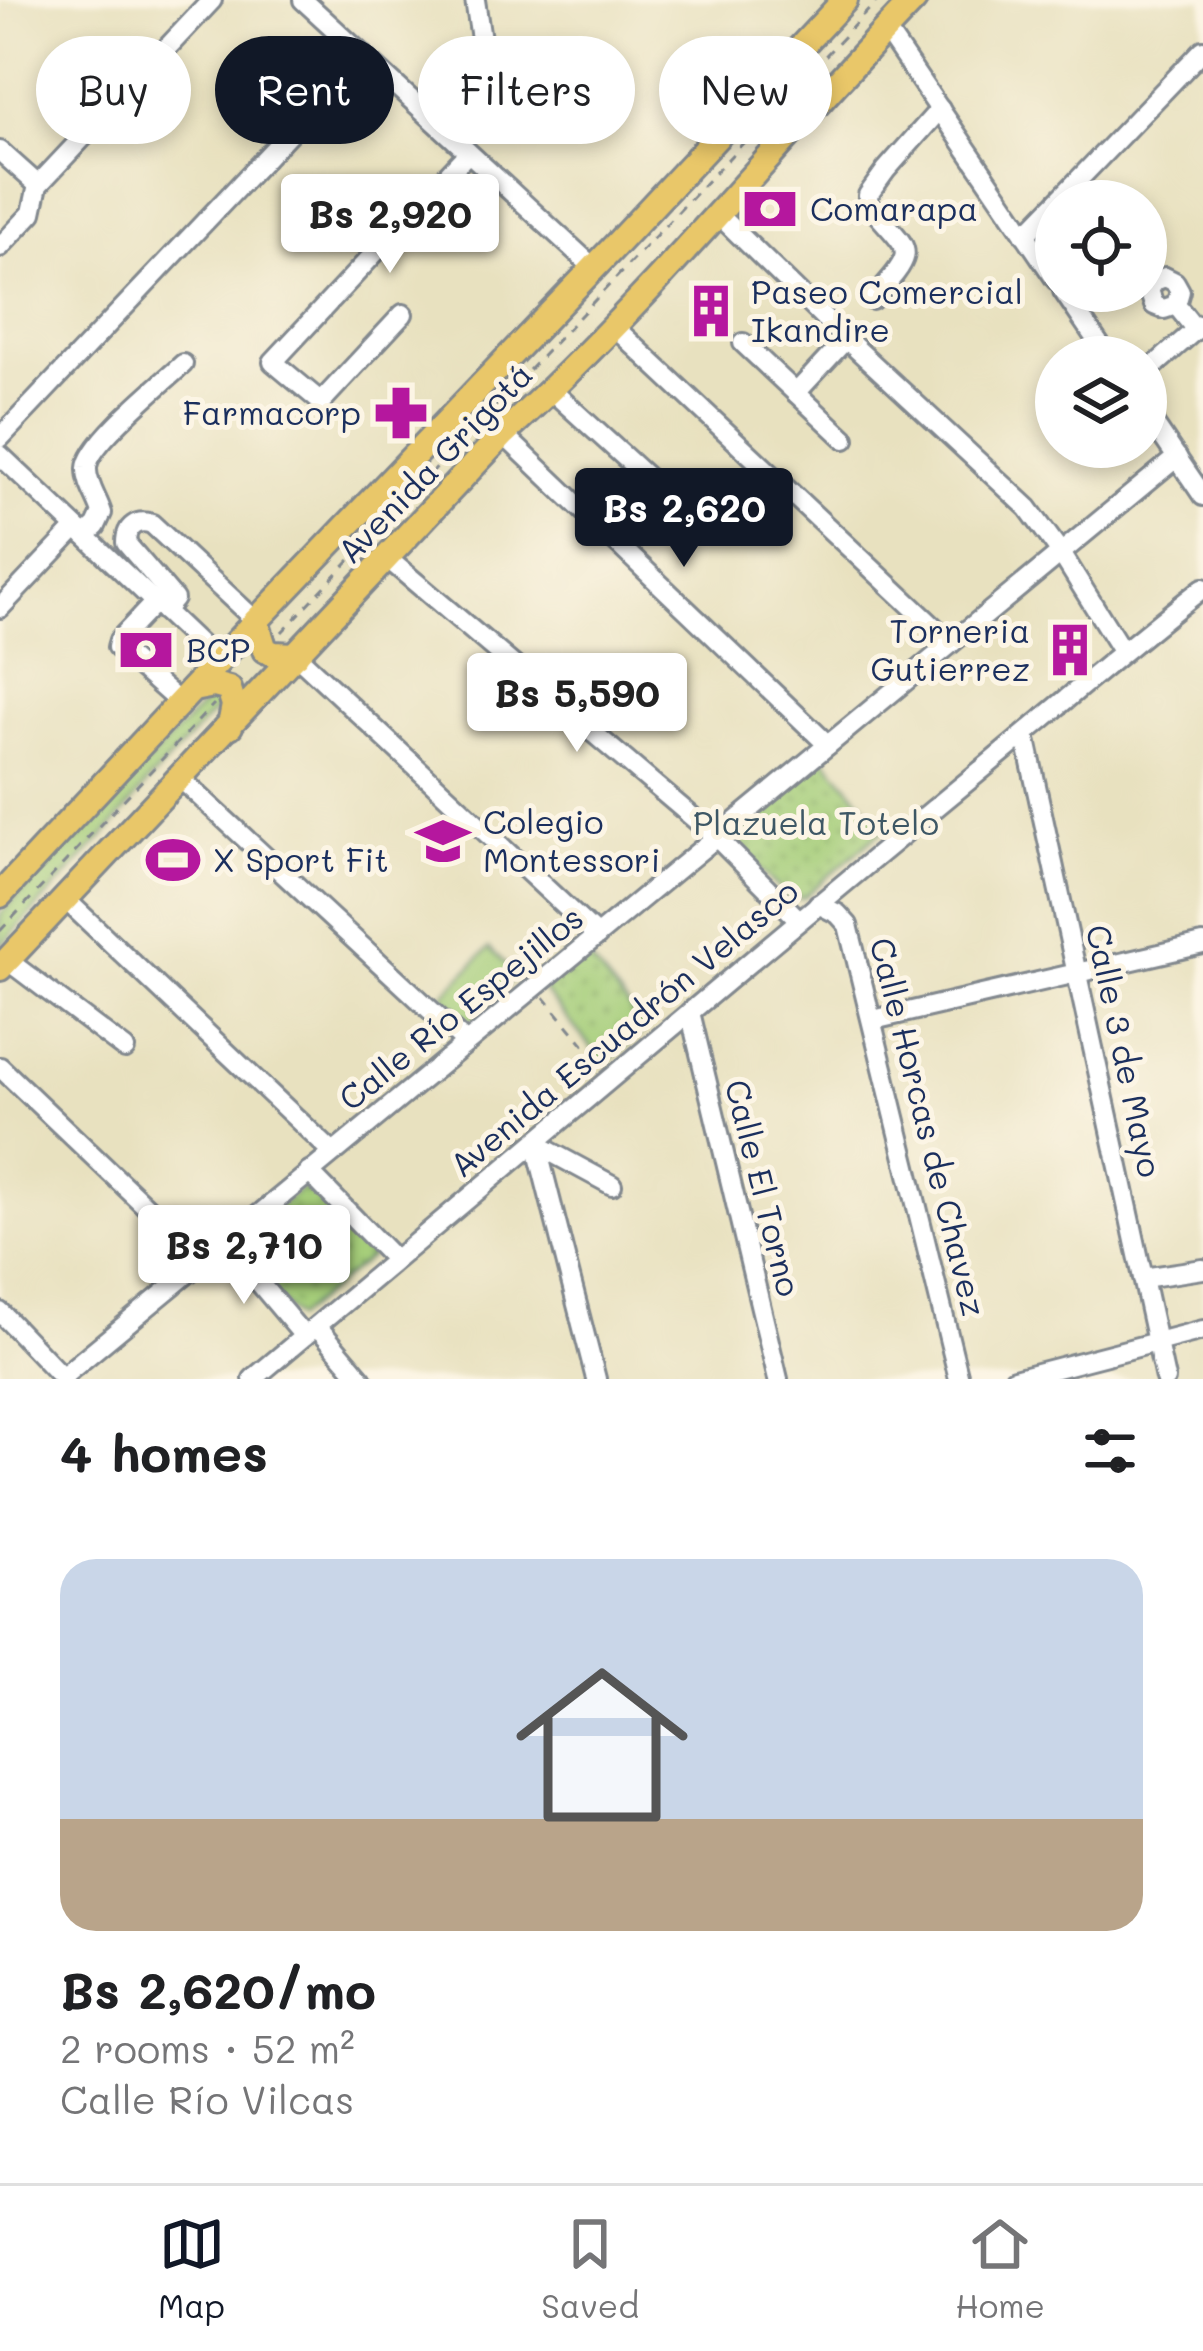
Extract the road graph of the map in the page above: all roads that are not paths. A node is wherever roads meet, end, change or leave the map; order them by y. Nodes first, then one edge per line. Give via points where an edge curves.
1 (212, 0) edge
2 (303, 0) edge
3 (475, 0) edge
4 (914, 0) edge
5 (842, 1) edge
6 (886, 29) junction
7 (342, 36) edge
8 (481, 36) edge
9 (1203, 50) edge
10 (394, 85) edge
11 (940, 109) junction
12 (279, 144) edge
13 (0, 151) edge
14 (468, 153) junction
15 (1078, 180) edge
16 (38, 185) junction
17 (719, 215) junction
18 (1035, 225) edge
19 (1025, 235) junction
20 (0, 247) edge
21 (1035, 250) edge
22 (594, 268) junction
23 (872, 300) dead end
24 (1176, 304) dead end
25 (403, 314) dead end
26 (612, 325) junction
27 (1199, 327) edge
28 (846, 339) junction
29 (743, 343) dead end
30 (1167, 355) edge
31 (183, 364) dead end
32 (551, 390) junction
33 (796, 393) junction
34 (503, 434) junction
35 (0, 438) edge
36 (845, 439) dead end
37 (1167, 442) edge
38 (0, 455) edge
39 (1177, 457) junction
40 (1203, 496) edge
41 (684, 511) dead end
42 (80, 532) junction
43 (1061, 553) junction
44 (387, 558) junction
45 (1203, 588) edge
46 (160, 606) junction
47 (0, 608) edge
48 (256, 621) junction
49 (951, 644) junction
50 (1122, 651) junction
51 (296, 655) junction
52 (218, 662) junction
53 (186, 696) junction
54 (230, 726) junction
55 (1025, 735) junction
56 (828, 745) junction
57 (180, 778) junction
58 (716, 837) junction
59 (0, 895) edge
60 (65, 899) junction
61 (818, 904) junction
62 (798, 919) junction
63 (596, 936) junction
64 (1203, 944) edge
65 (4, 964) edge
66 (1076, 972) junction
67 (690, 1012) junction
68 (873, 1020) junction
69 (466, 1043) junction
70 (125, 1049) dead end
71 (0, 1067) edge
72 (536, 1144) junction
73 (333, 1153) junction
74 (309, 1172) junction
75 (612, 1186) dead end
76 (225, 1242) junction
77 (394, 1259) junction
78 (202, 1260) junction
79 (1203, 1269) edge
80 (1143, 1279) junction
81 (0, 1312) edge
82 (1203, 1330) edge
83 (311, 1331) junction
84 (1157, 1340) junction
85 (63, 1378) edge
86 (254, 1379) edge
87 (362, 1379) edge
88 (596, 1379) edge
89 (778, 1379) edge
90 (959, 1379) edge
91 (1015, 1379) edge
92 (1165, 1379) edge

1 - 16 street
2 - 7 street
3 - 8 street
4 - 6 main road, Avenida Grigotá
5 - 22 main road, Avenida Grigotá
6 - 11 street
6 - 17 main road, Avenida Grigotá
9 - 15 street
10 - 14 street
11 - 19 street
11 - 23 street via 868,194 906,256
12 - 35 street
13 - 16 street
14 - 22 street
14 - 25 street via 273,362 315,410
16 - 20 street via 32,213
17 - 26 main road, Avenida Grigotá
17 - 28 street
18 - 19 street
19 - 21 street
22 - 48 main road, Avenida Grigotá
24 - 27 street
26 - 32 main road, Avenida Grigotá
26 - 49 street
27 - 30 street
28 - 33 street
28 - 43 street via 1028,508
29 - 33 street
31 - 42 street via 92,453 88,480 102,513
32 - 34 main road, Avenida Grigotá
32 - 41 street
33 - 36 street
34 - 44 main road, Avenida Grigotá
34 - 56 street
37 - 39 street
38 - 42 street
39 - 40 street
39 - 43 street, Calle Río Espejillos
42 - 46 street
42 - 47 street
43 - 49 street, Calle Río Espejillos
43 - 50 street
44 - 51 main road, Avenida Grigotá
44 - 58 street
45 - 50 street, Avenida Escuadrón Velasco
46 - 48 street via 174,599 126,543 138,523 152,524
46 - 52 street
46 - 53 street via 117,647
48 - 51 main road via 265,650
48 - 52 main road, Avenida Grigotá
49 - 56 street, Calle Río Espejillos
50 - 55 street, Avenida Escuadrón Velasco
51 - 54 main road, Avenida Grigotá
51 - 63 street
52 - 53 main road, Avenida Grigotá
53 - 54 main road via 229,688
53 - 59 main road, Avenida Grigotá
54 - 57 main road, Avenida Grigotá
55 - 61 street, Avenida Escuadrón Velasco
55 - 66 street, Calle 3 de Mayo
56 - 58 street, Calle Río Espejillos
57 - 60 main road, Avenida Grigotá
57 - 69 street
58 - 62 street
58 - 63 street, Calle Río Espejillos
60 - 65 main road, Avenida Grigotá
60 - 73 street
61 - 62 street, Avenida Escuadrón Velasco
61 - 68 street, Calle Horcas de Chavez via 848,926
62 - 67 street, Avenida Escuadrón Velasco
63 - 69 street, Calle Río Espejillos
64 - 66 street
65 - 70 street
66 - 68 street
66 - 80 street, Calle 3 de Mayo
67 - 72 street, Avenida Escuadrón Velasco
67 - 89 street, Calle El Torno
68 - 90 street, Calle Horcas de Chavez
69 - 73 street, Calle Río Espejillos
71 - 78 street
72 - 75 street
72 - 77 street, Avenida Escuadrón Velasco
72 - 88 street
73 - 74 street, Calle Río Espejillos
74 - 76 street, Calle Río Espejillos
74 - 77 street
76 - 78 street, Calle Río Espejillos
76 - 83 street
77 - 83 street, Avenida Escuadrón Velasco
78 - 85 street, Calle Río Espejillos
79 - 80 street
80 - 84 street, Calle 3 de Mayo
81 - 85 street
82 - 84 street
83 - 86 street, Avenida Escuadrón Velasco
83 - 87 street
84 - 91 street
84 - 92 street, Calle 3 de Mayo

